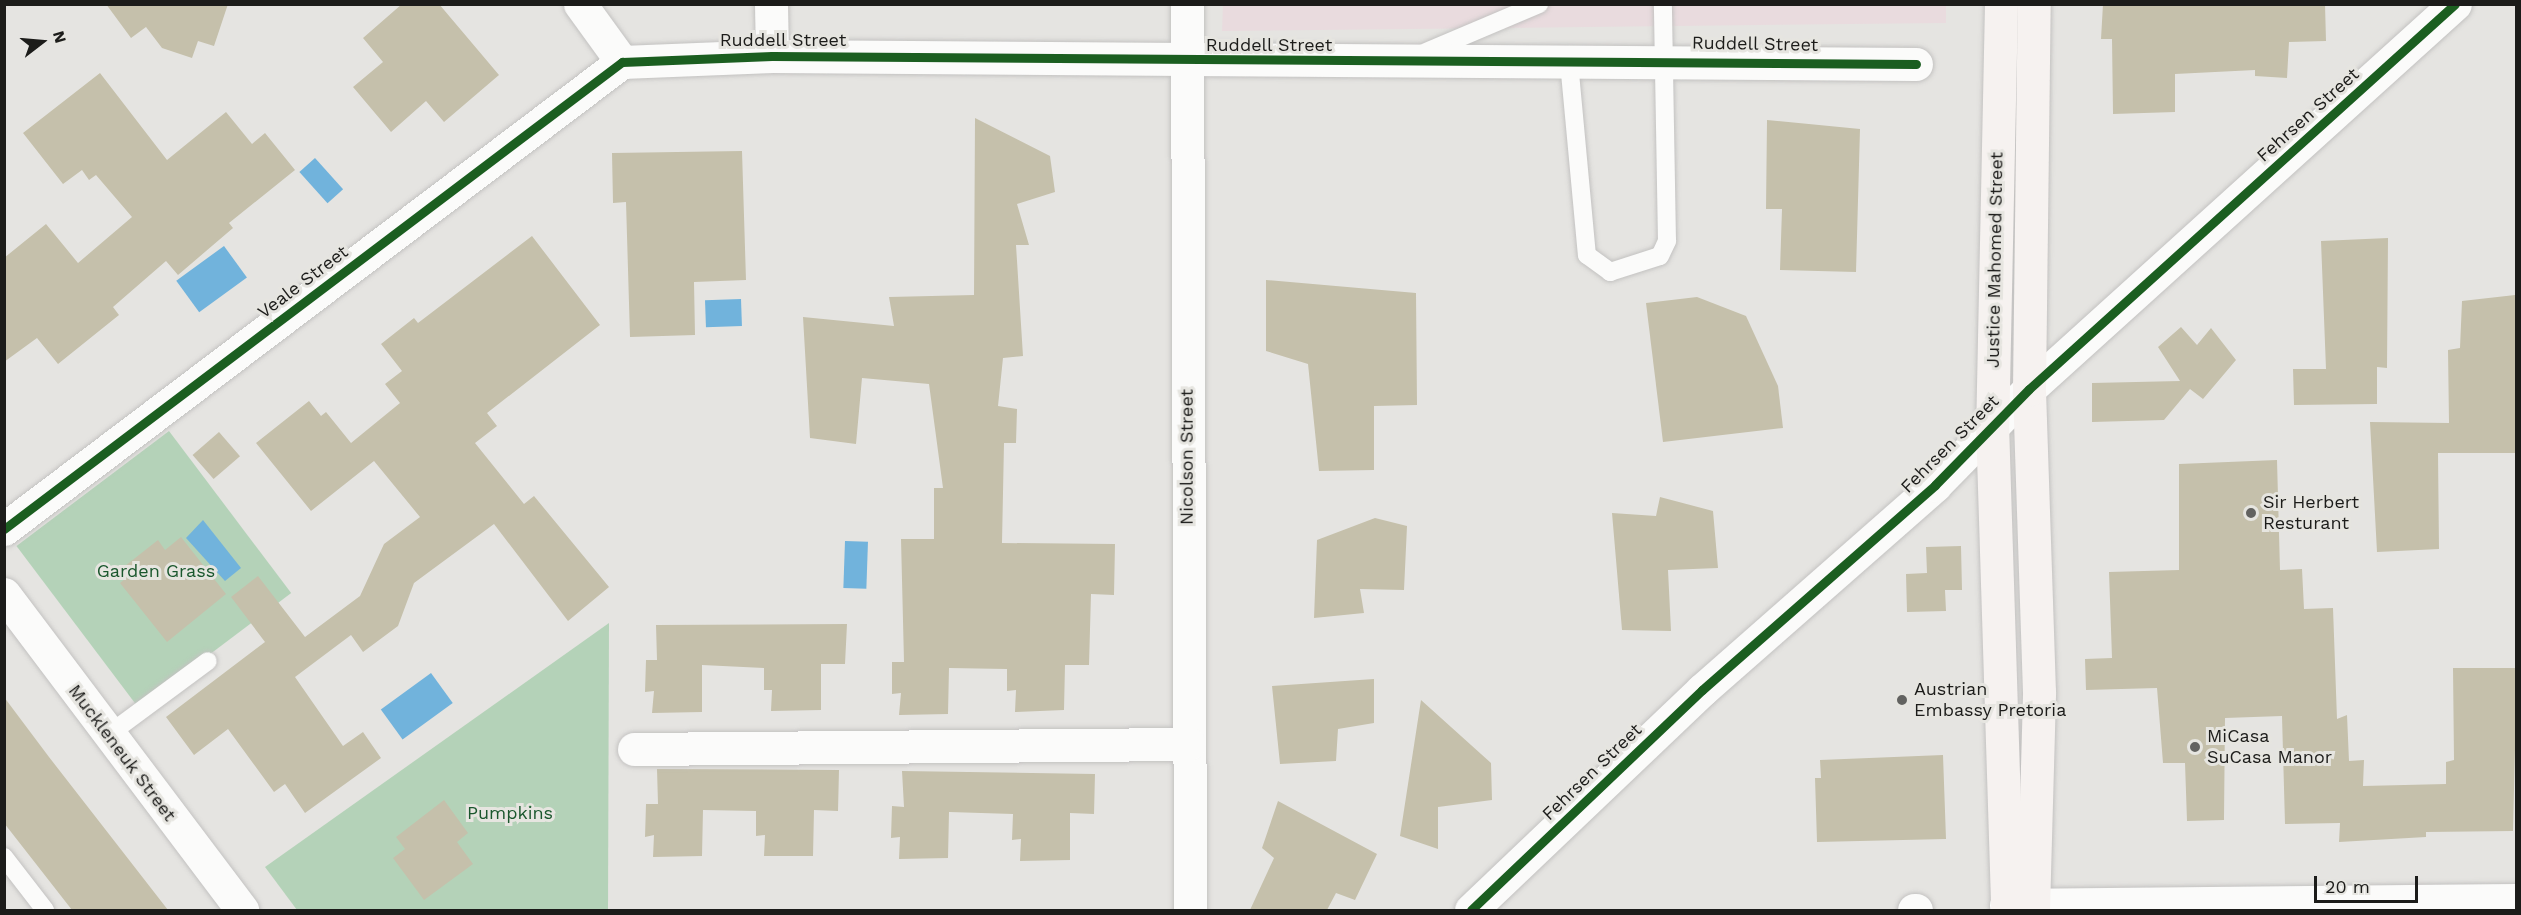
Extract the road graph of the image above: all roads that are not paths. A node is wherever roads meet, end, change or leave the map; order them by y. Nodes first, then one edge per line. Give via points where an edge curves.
1 (580, 4) edge
2 (771, 4) edge
3 (1187, 4) edge
4 (1539, 4) edge
5 (1663, 4) edge
6 (2001, 4) edge
7 (2034, 4) edge
8 (2455, 4) edge
9 (772, 56) junction
10 (1662, 59) junction
11 (622, 62) junction
12 (1188, 62) junction
13 (1398, 62) junction
14 (1569, 62) junction
15 (1916, 64) dead end
16 (2029, 389) junction
17 (1992, 424) junction
18 (4, 529) edge
19 (4, 594) edge
20 (208, 661) dead end
21 (108, 735) junction
22 (1189, 744) junction
23 (634, 749) dead end
24 (4, 857) edge
25 (2517, 900) edge
26 (2020, 908) edge
27 (45, 910) edge
28 (242, 910) edge
29 (1190, 910) edge
30 (1471, 910) edge

1 - 11 street
2 - 9 street
3 - 12 street, Nicolson Street
4 - 13 lane
5 - 10 lane
6 - 17 main road, Justice Mahomed Street
7 - 16 main road, Justice Mahomed Street
8 - 16 street, Fehrsen Street
9 - 11 street, Ruddell Street
9 - 12 street, Ruddell Street
10 - 14 street, Ruddell Street
10 - 14 lane via 1667,241 1660,256 1610,272 1587,255
10 - 15 street, Ruddell Street
11 - 18 street, Veale Street
12 - 13 street, Ruddell Street
12 - 22 street, Nicolson Street
13 - 14 street, Ruddell Street
16 - 17 street, Fehrsen Street
16 - 26 main road, Justice Mahomed Street via 2039,692
17 - 26 main road, Justice Mahomed Street
17 - 30 street, Fehrsen Street via 1935,485 1702,690
19 - 21 street, Muckleneuk Street
20 - 21 lane
21 - 28 street, Muckleneuk Street
22 - 23 street
22 - 29 street, Nicolson Street
24 - 27 lane
25 - 26 street

